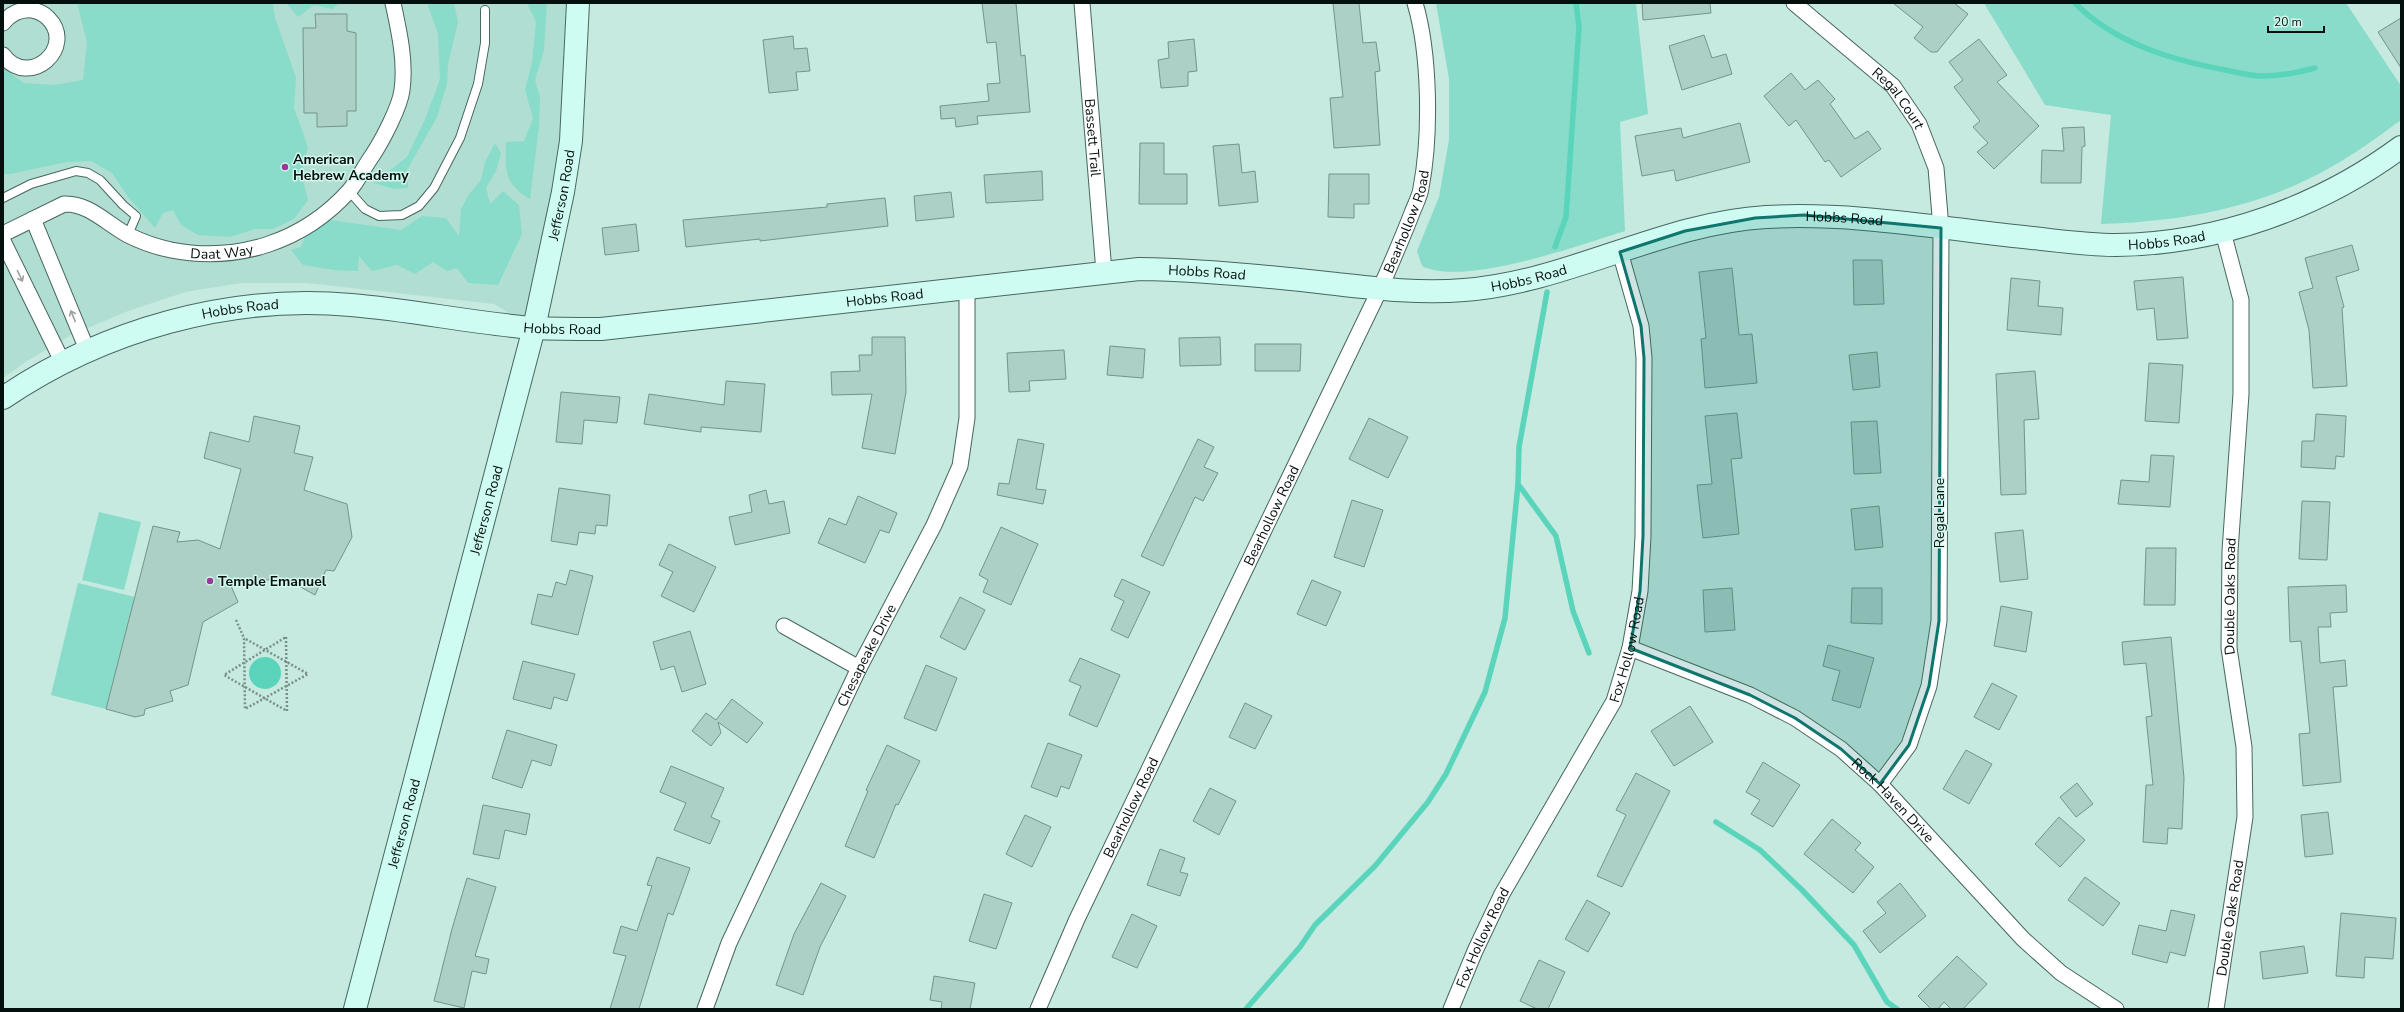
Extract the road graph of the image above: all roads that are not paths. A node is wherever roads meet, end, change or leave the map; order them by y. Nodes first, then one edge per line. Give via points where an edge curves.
1 (393, 3) edge
2 (578, 3) edge
3 (1082, 3) edge
4 (1415, 3) edge
5 (1794, 3) edge
6 (36, 7) edge
7 (485, 10) dead end
8 (3, 23) edge
9 (3, 55) edge
10 (2401, 147) edge
11 (349, 191) junction
12 (3, 198) edge
13 (33, 219) junction
14 (1941, 228) junction
15 (2223, 232) junction
16 (3, 234) edge
17 (128, 235) junction
18 (3, 241) edge
19 (1620, 252) junction
20 (1104, 272) junction
21 (967, 289) junction
22 (1380, 289) junction
23 (534, 328) junction
24 (88, 352) junction
25 (63, 363) junction
26 (3, 398) edge
27 (784, 626) dead end
28 (1630, 648) junction
29 (859, 668) junction
30 (1880, 784) junction
31 (355, 1009) edge
32 (705, 1009) edge
33 (1038, 1009) edge
34 (1451, 1009) edge
35 (2116, 1009) edge
36 (2216, 1009) edge

1 - 11 street, Daat Way via 402,47 402,91 383,139
2 - 23 street, Jefferson Road via 571,141 563,192
3 - 20 street, Bassett Trail
4 - 22 street, Bearhollow Road via 1421,24 1426,93 1427,134 1421,189 1402,241
5 - 14 street, Regal Court via 1893,86 1919,124 1936,168
6 - 8 street via 16,12
6 - 9 street via 56,30 55,49 50,58 34,68 24,68 15,66
7 - 11 lane via 484,43 478,84 460,138 434,188 419,206 402,214 379,216 365,209
10 - 15 street, Hobbs Road via 2352,180 2313,199
11 - 17 street, Daat Way via 317,220 294,234 259,248 240,252 192,253 147,244
12 - 17 lane via 31,184 76,171 88,173 100,180 136,216
13 - 16 street
13 - 17 street, Daat Way via 64,204 75,203
24 -> 13 street
14 - 15 street, Hobbs Road via 2116,245 2147,244
14 - 19 street, Hobbs Road via 1804,215 1754,218 1685,231
14 - 30 street, Regal Lane via 1939,621 1929,686 1909,745
15 - 36 street, Double Oaks Road via 2241,300 2241,394 2230,551 2229,648 2244,747 2245,817
18 -> 25 street
19 - 22 street, Hobbs Road via 1539,278 1492,287 1436,292
19 - 28 street, Fox Hollow Road via 1641,326 1644,358 1643,536 1640,591
20 - 21 street, Hobbs Road
20 - 22 street, Hobbs Road via 1139,269 1204,270
21 - 23 street, Hobbs Road via 650,325 602,329
21 - 29 street, Chesapeake Drive via 967,418 960,466 934,525
22 - 33 street, Bearhollow Road via 1077,919
23 - 24 street, Hobbs Road via 350,305 243,307 168,322 129,334
23 - 31 street, Jefferson Road
24 - 25 street, Hobbs Road
25 - 26 street, Hobbs Road
27 - 29 street
28 - 30 street, Rock Haven Drive via 1750,694 1795,718 1841,749
28 - 34 street, Fox Hollow Road via 1614,701 1502,894 1474,951
29 - 32 street, Chesapeake Drive via 729,944
30 - 35 street, Rock Haven Drive via 2023,940 2060,973

